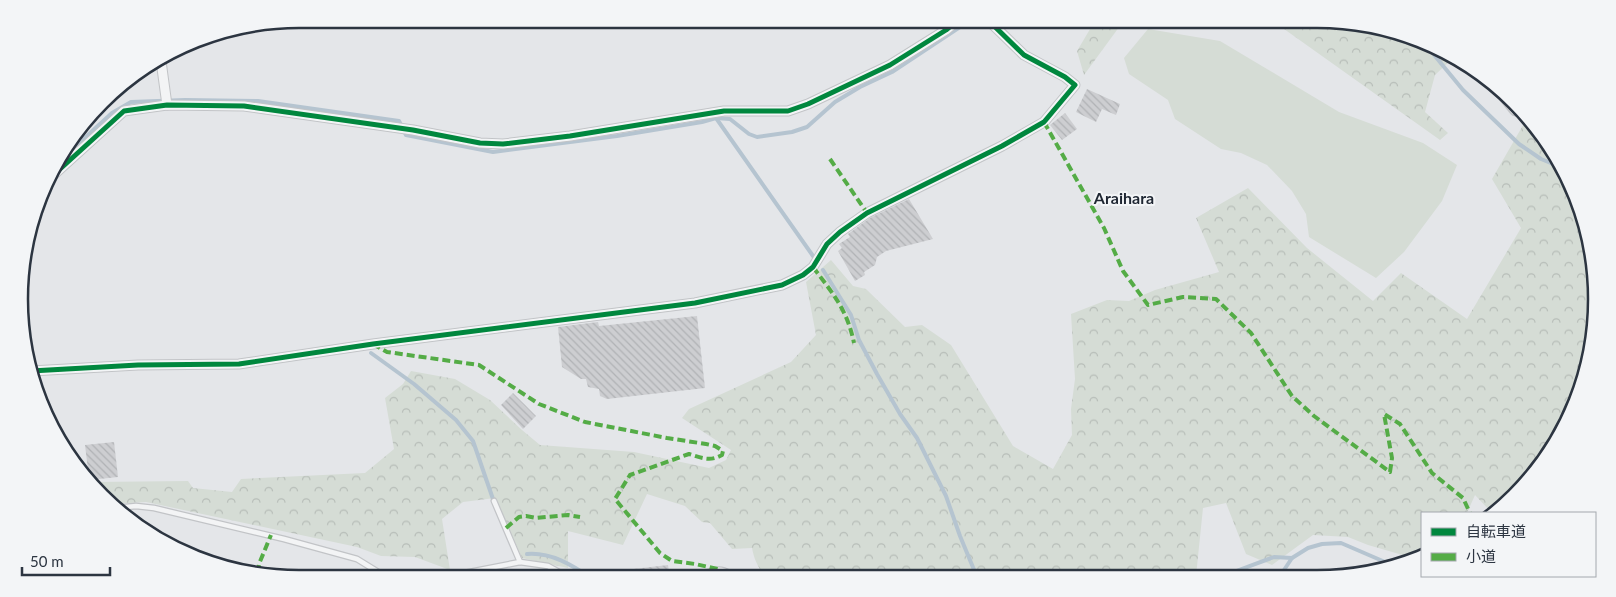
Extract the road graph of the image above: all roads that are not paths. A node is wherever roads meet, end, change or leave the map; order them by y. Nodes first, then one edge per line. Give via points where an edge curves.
1 (948, 28) edge
2 (996, 28) edge
3 (162, 65) edge
4 (167, 105) junction
5 (60, 170) edge
6 (37, 371) edge
7 (494, 501) dead end
8 (126, 507) edge
9 (520, 562) junction
10 (375, 570) edge
11 (479, 570) edge
12 (555, 570) edge

1 - 4 street via 890,65 788,111 724,111 503,144 244,106
2 - 6 street via 1024,55 1075,86 1044,122 867,213 827,244 813,267 782,284 695,303 240,364
3 - 4 street
4 - 5 street via 124,111
7 - 9 lane
8 - 10 lane via 154,508 284,538 357,559
9 - 11 lane
9 - 12 lane

